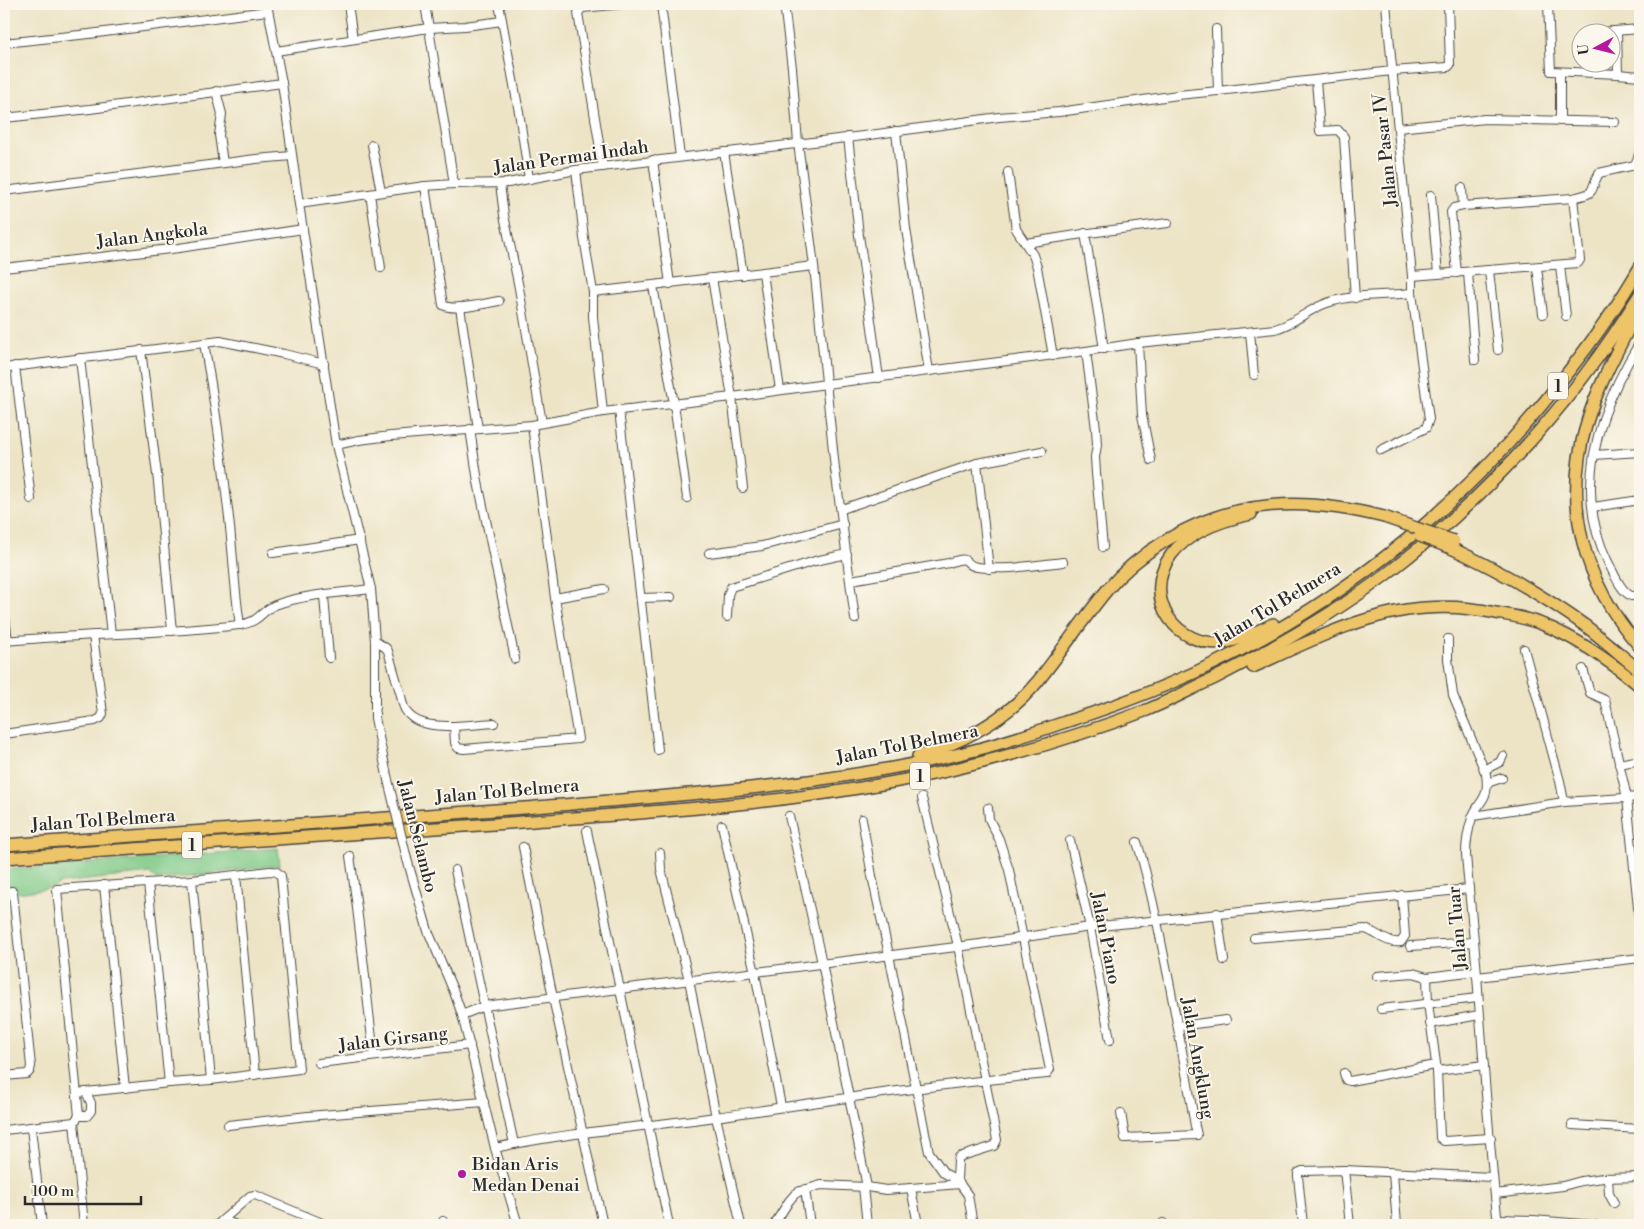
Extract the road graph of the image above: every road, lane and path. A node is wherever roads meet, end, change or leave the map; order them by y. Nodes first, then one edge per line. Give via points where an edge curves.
1 (348, 4) edge
2 (425, 4) edge
3 (499, 4) edge
4 (623, 4) edge
5 (661, 4) edge
6 (784, 4) edge
7 (1386, 4) edge
8 (1448, 4) edge
9 (1548, 4) edge
10 (268, 7) edge
11 (502, 21) junction
12 (429, 28) junction
13 (1640, 29) edge
14 (1216, 30) dead end
15 (1622, 31) edge
16 (353, 39) junction
17 (4, 43) edge
18 (276, 51) junction
19 (1392, 71) junction
20 (1560, 72) junction
21 (1618, 74) joint
22 (1640, 76) edge
23 (1316, 80) junction
24 (282, 83) junction
25 (216, 91) junction
26 (1218, 91) junction
27 (4, 118) edge
28 (1560, 121) junction
29 (1615, 122) dead end
30 (1398, 128) junction
31 (896, 131) junction
32 (848, 137) junction
33 (798, 143) junction
34 (372, 145) dead end
35 (724, 152) junction
36 (1640, 152) edge
37 (292, 156) junction
38 (680, 157) junction
39 (653, 160) junction
40 (223, 163) junction
41 (603, 167) junction
42 (576, 170) junction
43 (1008, 172) dead end
44 (529, 179) junction
45 (454, 184) junction
46 (500, 184) junction
47 (424, 186) junction
48 (1462, 188) dead end
49 (4, 191) edge
50 (381, 192) junction
51 (370, 194) junction
52 (1431, 195) dead end
53 (1573, 198) junction
54 (299, 204) junction
55 (1463, 206) junction
56 (1168, 223) dead end
57 (303, 229) junction
58 (1085, 233) junction
59 (1026, 243) junction
60 (814, 266) junction
61 (1560, 266) junction
62 (1640, 267) edge
63 (4, 268) edge
64 (381, 268) dead end
65 (1537, 268) junction
66 (1489, 272) junction
67 (763, 273) junction
68 (1457, 273) junction
69 (1468, 273) junction
70 (743, 274) junction
71 (1438, 274) junction
72 (1412, 276) junction
73 (712, 278) junction
74 (670, 284) junction
75 (653, 286) junction
76 (593, 292) junction
77 (1412, 293) junction
78 (1640, 294) edge
79 (1355, 298) junction
80 (499, 301) dead end
81 (460, 307) junction
82 (1640, 307) edge
83 (1543, 314) dead end
84 (1566, 316) dead end
85 (1250, 332) junction
86 (1640, 342) edge
87 (204, 343) junction
88 (1138, 343) junction
89 (1104, 349) junction
90 (141, 350) junction
91 (1498, 350) dead end
92 (1086, 352) junction
93 (1633, 354) junction
94 (1053, 356) junction
95 (80, 358) junction
96 (1640, 359) edge
97 (1475, 360) dead end
98 (324, 364) junction
99 (15, 366) junction
100 (4, 368) edge
101 (929, 371) junction
102 (1254, 375) dead end
103 (879, 378) junction
104 (826, 384) junction
105 (780, 390) junction
106 (732, 397) junction
107 (674, 404) junction
108 (619, 410) junction
109 (603, 412) junction
110 (542, 423) junction
111 (532, 425) junction
112 (474, 429) junction
113 (336, 445) junction
114 (1381, 450) dead end
115 (1042, 451) dead end
116 (1640, 452) edge
117 (1594, 455) junction
118 (1151, 460) dead end
119 (977, 464) junction
120 (743, 488) dead end
121 (687, 498) dead end
122 (31, 499) dead end
123 (1640, 500) edge
124 (1592, 507) junction
125 (842, 509) junction
126 (1383, 520) junction
127 (843, 524) junction
128 (360, 540) junction
129 (1453, 544) junction
130 (1102, 547) dead end
131 (274, 553) dead end
132 (709, 553) dead end
133 (847, 554) junction
134 (1063, 562) dead end
135 (989, 569) junction
136 (851, 580) junction
137 (372, 589) junction
138 (604, 589) dead end
139 (324, 596) junction
140 (1640, 596) edge
141 (670, 597) dead end
142 (554, 598) junction
143 (641, 598) junction
144 (1324, 601) junction
145 (4, 610) edge
146 (727, 617) dead end
147 (855, 619) dead end
148 (240, 625) junction
149 (172, 631) junction
150 (111, 634) junction
151 (94, 635) junction
152 (1448, 639) dead end
153 (6, 641) edge
154 (375, 641) junction
155 (1640, 647) edge
156 (1524, 649) dead end
157 (330, 658) dead end
158 (515, 660) dead end
159 (1640, 666) edge
160 (1583, 669) dead end
161 (1640, 671) edge
162 (1640, 686) edge
163 (1177, 696) junction
164 (494, 723) dead end
165 (454, 726) junction
166 (4, 734) edge
167 (658, 750) dead end
168 (1503, 756) dead end
169 (1640, 760) edge
170 (1619, 764) junction
171 (1484, 770) junction
172 (871, 771) junction
173 (1502, 778) dead end
174 (1487, 783) junction
175 (1640, 796) edge
176 (922, 798) dead end
177 (1627, 798) junction
178 (1564, 802) junction
179 (988, 808) dead end
180 (789, 816) dead end
181 (1473, 816) junction
182 (862, 819) dead end
183 (722, 826) dead end
184 (587, 831) dead end
185 (1070, 842) dead end
186 (1137, 842) dead end
187 (4, 845) edge
188 (524, 847) dead end
189 (660, 853) dead end
190 (350, 856) dead end
191 (4, 858) edge
192 (455, 870) dead end
193 (236, 875) junction
194 (192, 880) junction
195 (148, 883) junction
196 (104, 886) junction
197 (1468, 889) junction
198 (4, 892) edge
199 (1402, 895) junction
200 (1217, 913) junction
201 (1157, 920) junction
202 (1090, 927) junction
203 (1640, 927) edge
204 (1024, 937) junction
205 (1254, 938) dead end
206 (1474, 942) junction
207 (958, 946) junction
208 (1410, 946) dead end
209 (889, 955) junction
210 (1640, 958) edge
211 (1224, 960) dead end
212 (822, 962) junction
213 (754, 973) junction
214 (1477, 974) junction
215 (1377, 976) dead end
216 (1427, 977) junction
217 (689, 980) junction
218 (621, 989) junction
219 (553, 998) junction
220 (1478, 998) junction
221 (1428, 1003) junction
222 (484, 1006) junction
223 (1381, 1009) dead end
224 (462, 1015) junction
225 (1479, 1016) junction
226 (1226, 1020) dead end
227 (1430, 1024) junction
228 (1179, 1026) junction
229 (1110, 1040) dead end
230 (470, 1045) junction
231 (374, 1056) junction
232 (319, 1063) dead end
233 (1484, 1065) junction
234 (1436, 1068) junction
235 (1344, 1073) dead end
236 (256, 1074) junction
237 (4, 1076) edge
238 (211, 1080) junction
239 (986, 1080) junction
240 (169, 1083) junction
241 (125, 1088) junction
242 (917, 1089) junction
243 (81, 1093) junction
244 (850, 1098) junction
245 (484, 1102) junction
246 (781, 1106) junction
247 (1121, 1113) dead end
248 (716, 1117) junction
249 (76, 1119) junction
250 (228, 1125) dead end
251 (648, 1125) junction
252 (1572, 1125) dead end
253 (31, 1128) junction
254 (1640, 1128) edge
255 (4, 1130) edge
256 (583, 1133) junction
257 (1491, 1138) junction
258 (514, 1144) junction
259 (495, 1148) junction
260 (1344, 1170) junction
261 (1392, 1173) junction
262 (1492, 1177) junction
263 (1608, 1178) junction
264 (1640, 1178) edge
265 (959, 1182) junction
266 (865, 1187) junction
267 (911, 1188) junction
268 (805, 1189) junction
269 (1495, 1194) junction
270 (1614, 1203) dead end
271 (1498, 1222) edge
272 (220, 1223) edge
273 (42, 1225) edge
274 (84, 1225) edge
275 (236, 1225) edge
276 (327, 1225) edge
277 (518, 1225) edge
278 (603, 1225) edge
279 (669, 1225) edge
280 (741, 1225) edge
281 (774, 1225) edge
282 (810, 1225) edge
283 (867, 1225) edge
284 (918, 1225) edge
285 (973, 1225) edge
286 (1303, 1225) edge
287 (1350, 1225) edge
288 (1397, 1225) edge
289 (1595, 1225) edge

1 - 16 street
2 - 12 street
3 - 11 street
4 - 41 street via 582,8 578,13
5 - 38 street
6 - 33 street
7 - 19 street, Jalan Pasar IV
8 - 19 street, Jalan Permai Indah via 1449,66
9 - 20 street via 1550,68
10 - 17 street via 90,34
10 - 18 street, Jalan Selambo
11 - 12 street
11 - 44 street
12 - 16 street
12 - 45 street
13 - 15 street
14 - 26 street
16 - 18 street
18 - 24 street, Jalan Selambo
19 - 23 street, Jalan Permai Indah
19 - 30 street, Jalan Pasar IV
20 - 21 street
20 - 28 street
21 - 22 street
23 - 26 street, Jalan Permai Indah
23 - 79 street via 1320,131 1338,130 1344,137
24 - 25 street
24 - 37 street, Jalan Selambo
25 - 27 street
25 - 40 street via 222,114 219,135
26 - 31 street, Jalan Permai Indah
28 - 29 street
28 - 30 street via 1485,119
30 - 72 street, Jalan Pasar IV
31 - 32 street, Jalan Permai Indah
31 - 101 street via 906,229
32 - 33 street, Jalan Permai Indah
32 - 103 street
33 - 35 street, Jalan Permai Indah
33 - 60 street
34 - 50 street
35 - 38 street, Jalan Permai Indah
35 - 70 street
36 - 53 street via 1635,165 1601,172 1590,194
37 - 40 street
37 - 54 street, Jalan Selambo
38 - 39 street, Jalan Permai Indah
39 - 41 street, Jalan Permai Indah
39 - 74 street
40 - 49 street
41 - 42 street, Jalan Permai Indah
42 - 44 street, Jalan Permai Indah
42 - 76 street
43 - 59 street via 1016,229
44 - 46 street, Jalan Permai Indah
45 - 46 street, Jalan Permai Indah
45 - 47 street, Jalan Permai Indah
46 - 110 street
47 - 50 street, Jalan Permai Indah
47 - 81 street via 442,299 448,308
48 - 55 street
50 - 51 street, Jalan Permai Indah
51 - 54 street, Jalan Permai Indah
51 - 64 street
52 - 71 street
53 - 55 street
53 - 61 street via 1580,260
54 - 57 street, Jalan Selambo
55 - 68 street via 1451,212
56 - 58 street
57 - 63 street, Jalan Angkola via 179,248
57 - 98 street, Jalan Selambo
58 - 59 street
58 - 89 street
59 - 94 street via 1037,267
60 - 67 street
60 - 104 street
61 - 65 street
61 - 84 street
62 - 144 highway, Jalan Tol Belmera / 1 via 1602,327 1515,437 1408,539
65 - 66 street
65 - 83 street
66 - 69 street
66 - 91 street
67 - 70 street
67 - 105 street
68 - 69 street
68 - 71 street
69 - 97 street
70 - 73 street
71 - 72 street
72 - 77 street, Jalan Pasar IV
73 - 74 street
73 - 106 street
74 - 75 street
75 - 76 street
75 - 107 street
76 - 109 street
77 - 79 street
77 - 114 street, Jalan Pasar IV via 1428,424 1426,428
78 - 163 highway, Jalan Tol Belmera / 1 via 1589,369 1531,440 1428,541 1320,620 1258,656
79 - 85 street via 1319,306 1287,326
80 - 81 street
81 - 112 street
82 - 155 highway via 1587,421 1576,484 1583,549 1607,602
85 - 88 street
85 - 102 street
86 - 93 street
87 - 90 street
87 - 98 street via 228,342
87 - 148 street via 213,392
88 - 89 street
88 - 118 street via 1142,415
89 - 92 street
90 - 95 street
90 - 149 street
92 - 94 street
92 - 130 street via 1096,429
93 - 96 street
93 - 117 street via 1607,404
94 - 101 street
95 - 99 street
95 - 150 street
98 - 113 street, Jalan Selambo
99 - 100 street
99 - 122 street
101 - 103 street
103 - 104 street
104 - 105 street
104 - 125 street
105 - 106 street
106 - 107 street
106 - 120 street
107 - 108 street
107 - 121 street
108 - 109 street
108 - 143 street
109 - 110 street
110 - 111 street
111 - 112 street
111 - 142 street
112 - 113 street
112 - 158 street via 478,482
113 - 128 street, Jalan Selambo
115 - 119 street
116 - 117 street
117 - 124 street via 1590,485
119 - 125 street
119 - 135 street
123 - 124 street
124 - 140 street via 1598,540 1616,578 1627,594
125 - 127 street
126 - 129 highway, bridge via 1418,535
126 - 144 highway via 1308,510 1249,515 1224,521 1197,533 1178,547 1170,557 1160,582 1164,610 1179,631 1208,643 1243,638
126 - 172 highway via 1340,507 1275,504 1234,510 1187,528 1150,551 1108,588 1037,682 997,720 957,743
127 - 132 street via 762,546
127 - 133 street
128 - 131 street
128 - 137 street, Jalan Selambo
129 - 159 highway via 1536,585 1583,618
129 - 161 highway via 1556,606
133 - 136 street
133 - 146 street via 731,587
134 - 135 street
135 - 136 street via 974,567 963,558
136 - 147 street
137 - 139 street
137 - 154 street, Jalan Selambo
138 - 142 street
139 - 148 street via 275,605 255,621
139 - 157 street
141 - 143 street
142 - 165 street via 578,739 464,749 455,743
143 - 167 street
144 - 172 highway, Jalan Tol Belmera / 1 via 1204,667 1092,714 944,758
145 - 153 street
148 - 149 street
149 - 150 street
150 - 151 street
151 - 153 street
151 - 166 street via 101,718
152 - 171 street via 1453,695
154 - 165 street via 388,651 404,710 412,718 425,723
154 - 224 street, Jalan Selambo, bridge via 375,718 388,780 428,931
156 - 178 street
160 - 170 street via 1590,693 1605,700
162 - 163 highway via 1599,654 1544,624 1458,607 1424,608 1373,618 1296,647 1214,684
163 - 191 highway, Jalan Tol Belmera / 1 via 1095,729 947,771 801,797 694,809
164 - 165 street
168 - 171 street via 1500,762
169 - 170 street
170 - 177 street
171 - 174 street
172 - 187 highway, Jalan Tol Belmera / 1 via 710,793
173 - 174 street
174 - 181 street, Jalan Tuar via 1485,798
175 - 177 street
176 - 207 street
177 - 178 street
177 - 203 street
178 - 181 street
179 - 204 street via 989,819 1010,870
180 - 212 street
181 - 197 street, Jalan Tuar via 1466,838
182 - 209 street
183 - 213 street
184 - 218 street
185 - 202 street, Jalan Piano
186 - 201 street, Jalan Angklung
188 - 219 street
189 - 217 street via 661,870
190 - 231 street
192 - 222 street
193 - 194 street
193 - 236 street
193 - 236 street via 276,871 281,876 299,1069
194 - 195 street
194 - 238 street
195 - 196 street
195 - 240 street
196 - 241 street
196 - 243 street via 56,890
197 - 199 street
197 - 206 street, Jalan Tuar
198 - 237 street via 14,893 31,1066 27,1074
199 - 200 street
199 - 205 street via 1405,936 1401,942 1394,943 1365,929
200 - 201 street
200 - 211 street
201 - 202 street
201 - 228 street, Jalan Angklung
202 - 204 street
202 - 229 street, Jalan Piano
204 - 207 street
204 - 239 street via 1050,1070 1047,1074
206 - 208 street
206 - 214 street, Jalan Tuar
207 - 209 street
207 - 239 street
209 - 212 street
209 - 242 street
210 - 214 street
212 - 213 street
212 - 244 street
213 - 217 street
213 - 246 street
214 - 216 street
214 - 220 street, Jalan Tuar
215 - 216 street via 1413,972
216 - 221 street
217 - 218 street
217 - 248 street
218 - 219 street
218 - 251 street
219 - 222 street
219 - 256 street
220 - 221 street
220 - 225 street, Jalan Tuar
221 - 223 street
221 - 227 street
222 - 224 street
222 - 258 street
224 - 230 street, Jalan Selambo
225 - 227 street
225 - 233 street, Jalan Tuar
226 - 228 street
227 - 234 street
228 - 247 street, Jalan Angklung via 1198,1134 1126,1138
230 - 231 street, Jalan Girsang
230 - 245 street, Jalan Selambo
231 - 232 street, Jalan Girsang
233 - 234 street
233 - 257 street, Jalan Tuar
234 - 235 street via 1350,1082
234 - 257 street via 1440,1138 1444,1141
236 - 238 street
238 - 240 street
239 - 242 street
239 - 265 street via 996,1144 959,1156
240 - 241 street
241 - 243 street
242 - 244 street
242 - 265 street via 929,1152 944,1173
243 - 249 street
243 - 249 street via 91,1103 91,1112
244 - 246 street
244 - 266 street
245 - 250 street
245 - 259 street, Jalan Selambo
246 - 248 street
248 - 251 street
248 - 280 street
249 - 253 street
249 - 274 street
251 - 256 street
251 - 279 street
252 - 254 street
253 - 255 street
253 - 273 street
256 - 258 street
256 - 278 street
257 - 262 street, Jalan Tuar
258 - 259 street
259 - 277 street, Jalan Selambo
260 - 261 street
260 - 286 street via 1298,1173
260 - 287 street
261 - 262 street
261 - 288 street
262 - 269 street, Jalan Tuar
263 - 264 street
263 - 269 street
263 - 270 street via 1610,1200
265 - 267 street
265 - 285 street via 968,1195
266 - 267 street via 886,1190
266 - 268 street via 821,1185
266 - 283 street
267 - 284 street
268 - 281 street via 788,1201
268 - 282 street
269 - 271 street, Jalan Tuar
271 - 289 street via 1533,1220
272 - 275 street
272 - 276 street via 255,1195

